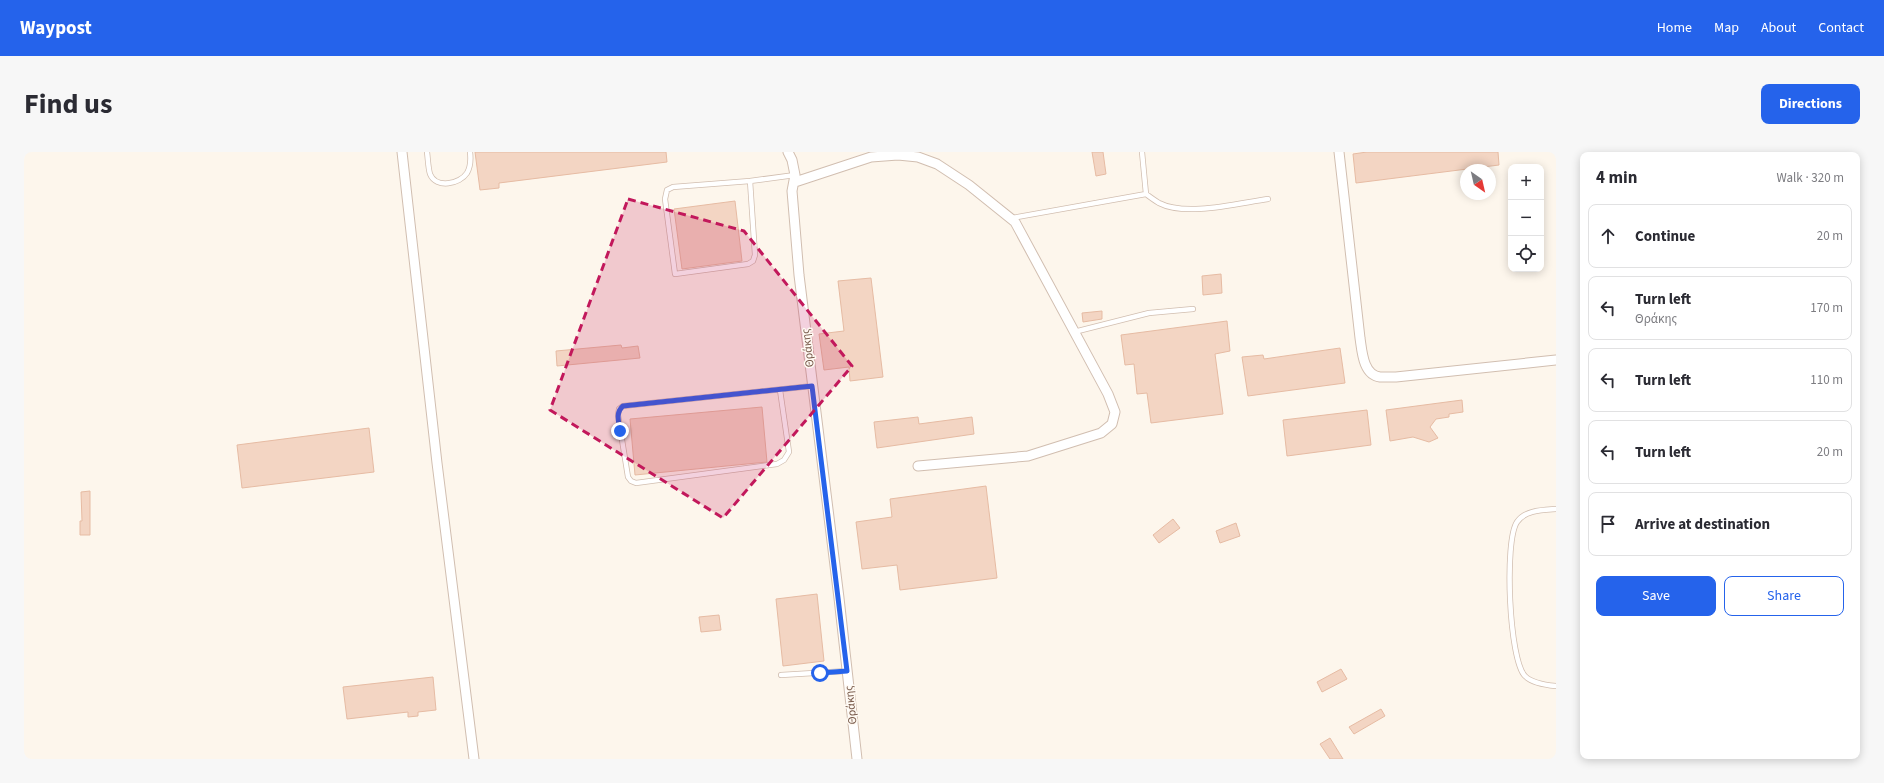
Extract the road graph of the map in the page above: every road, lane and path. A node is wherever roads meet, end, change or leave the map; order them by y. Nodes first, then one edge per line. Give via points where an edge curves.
1 (402, 152) edge
2 (427, 152) edge
3 (470, 152) edge
4 (788, 152) edge
5 (1142, 152) edge
6 (1339, 152) edge
7 (875, 154) edge
8 (795, 179) junction
9 (750, 181) junction
10 (1146, 194) junction
11 (1268, 199) dead end
12 (1010, 218) junction
13 (1193, 309) dead end
14 (1074, 332) junction
15 (1556, 360) edge
16 (812, 386) junction
17 (780, 390) junction
18 (918, 466) dead end
19 (1556, 508) edge
20 (847, 671) junction
21 (781, 675) dead end
22 (1556, 686) edge
23 (474, 759) edge
24 (857, 759) edge

1 - 23 street
2 - 3 lane via 431,174 440,183 456,182 467,173 471,164
4 - 8 street, Θράκης
5 - 10 lane
6 - 15 street via 1362,354 1367,368 1372,373 1378,377 1396,377
7 - 8 street
7 - 12 street via 918,157 937,164 970,184
8 - 9 lane
8 - 16 street, Θράκης via 792,191
9 - 9 lane via 755,256 753,261 748,264 675,274 665,198 667,190 673,187
10 - 11 lane via 1159,203 1174,208 1214,208
10 - 12 lane
12 - 14 street via 1015,222
13 - 14 lane via 1149,313
14 - 18 street via 1108,394 1115,412 1112,424 1101,433 1028,456
16 - 17 lane
16 - 20 street, Θράκης
17 - 17 lane via 623,406 619,409 618,415 628,476 636,483 777,464 784,460 789,452
19 - 22 lane via 1532,512 1516,523 1510,548 1509,587 1514,639 1523,675 1532,681
20 - 21 lane
20 - 24 street, Θράκης

